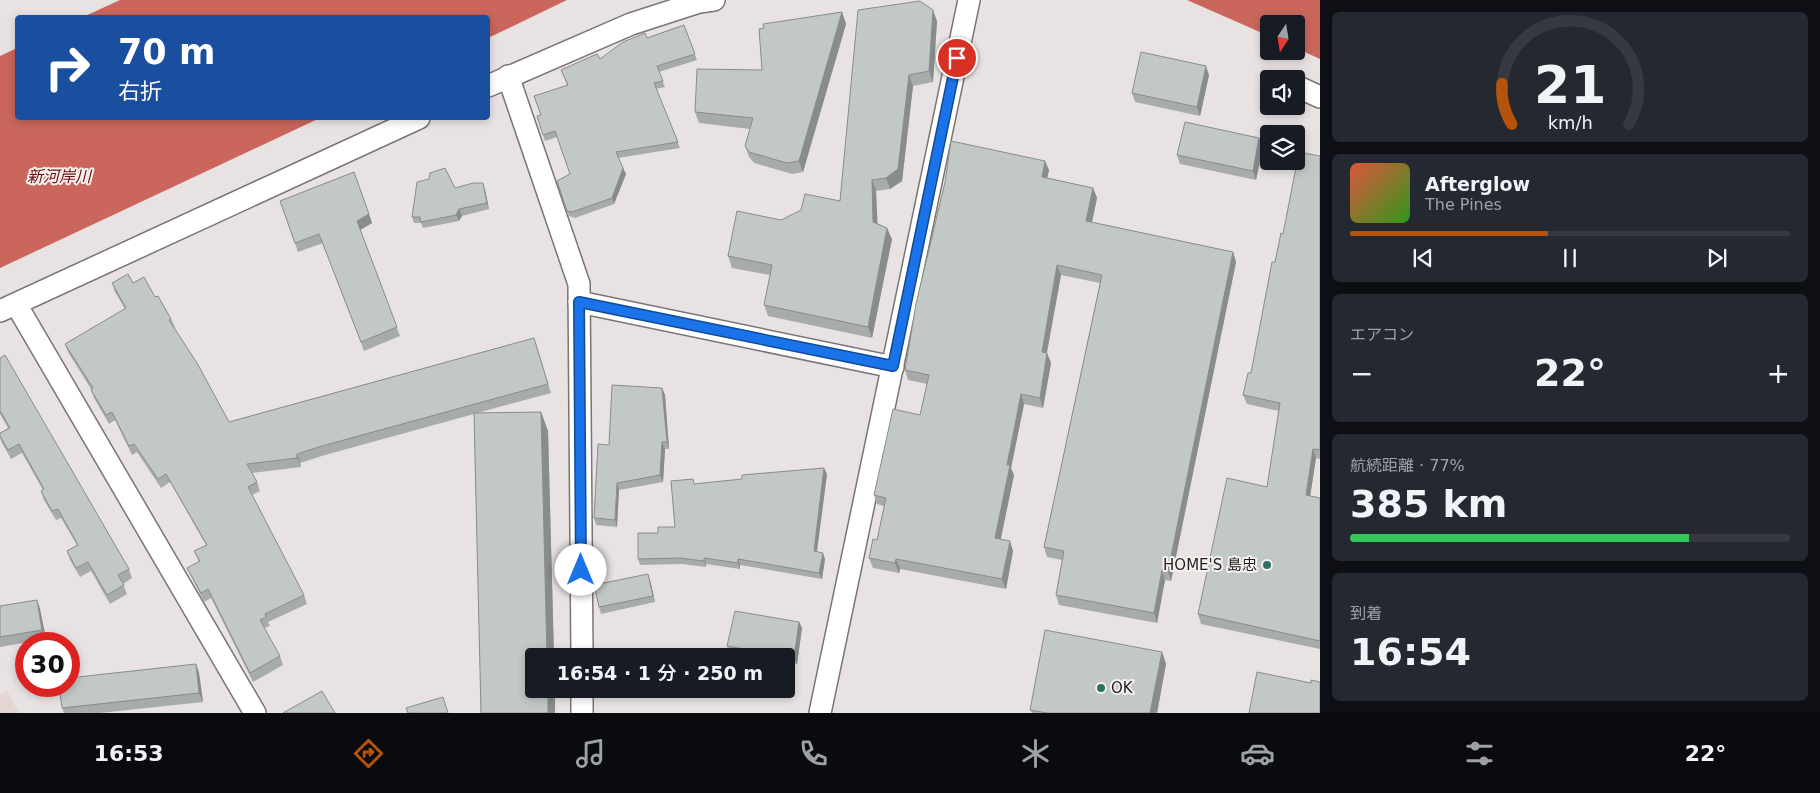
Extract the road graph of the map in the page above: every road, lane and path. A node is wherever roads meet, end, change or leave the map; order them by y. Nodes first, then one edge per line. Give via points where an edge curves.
1 (714, 0) edge
2 (969, 0) edge
3 (508, 76) junction
4 (490, 85) edge
5 (1305, 90) edge
6 (1320, 97) edge
7 (415, 120) edge
8 (579, 302) junction
9 (8, 308) edge
10 (893, 366) junction
11 (582, 648) edge
12 (582, 698) edge
13 (256, 713) edge
14 (582, 713) edge
15 (820, 713) edge

1 - 3 street via 631,24
2 - 10 street
3 - 4 street
3 - 8 street via 580,284
5 - 6 street
7 - 9 street
8 - 10 street
8 - 11 street
9 - 13 street
10 - 15 street
12 - 14 street

